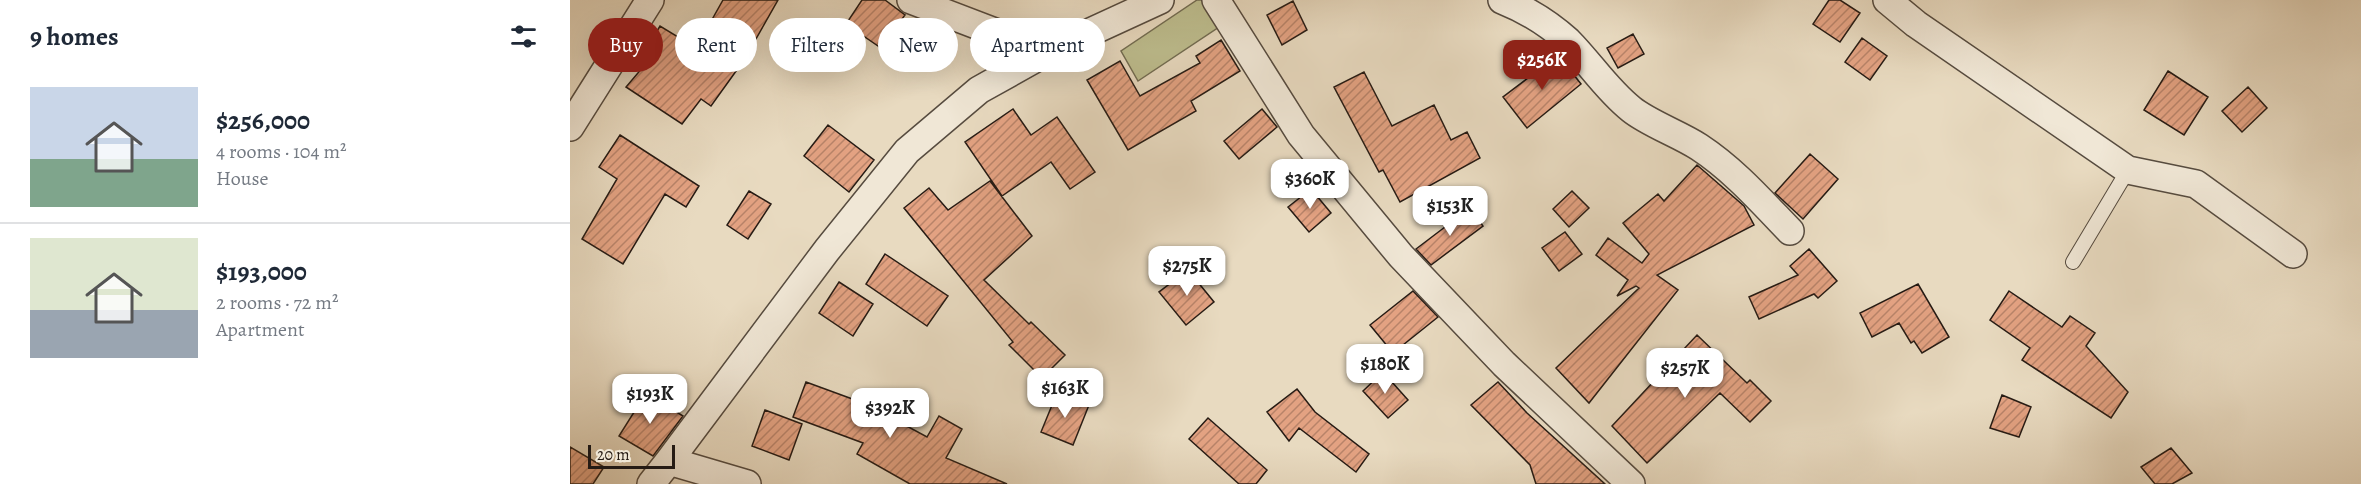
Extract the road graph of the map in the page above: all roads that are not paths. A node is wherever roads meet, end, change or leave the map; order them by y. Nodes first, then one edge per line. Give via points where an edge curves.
1 (650, 0) edge
2 (911, 0) edge
3 (1160, 0) edge
4 (1216, 0) edge
5 (1502, 0) edge
6 (1887, 0) edge
7 (970, 23) edge
8 (1105, 25) edge
9 (1011, 72) edge
10 (570, 127) edge
11 (2128, 170) junction
12 (1790, 231) dead end
13 (2293, 254) dead end
14 (2073, 262) dead end
15 (669, 461) junction
16 (651, 484) edge
17 (747, 484) edge
18 (1631, 484) edge

1 - 10 street
2 - 7 street
3 - 8 street
4 - 18 street via 1301,135 1401,256 1504,364
5 - 12 street via 1548,24 1632,110 1725,166
6 - 11 street
9 - 15 street via 979,90 907,152 827,250
11 - 13 street via 2196,184
11 - 14 lane
15 - 16 street
15 - 17 street

